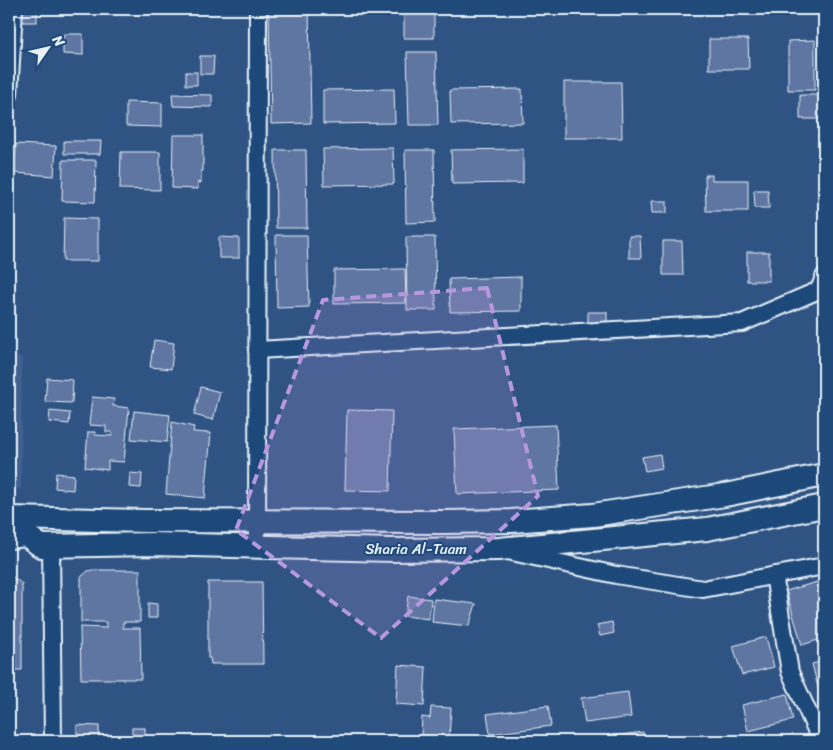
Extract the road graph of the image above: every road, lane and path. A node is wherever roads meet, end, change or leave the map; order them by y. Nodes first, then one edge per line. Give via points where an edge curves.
1 (14, 9) edge
2 (258, 9) edge
3 (9, 95) edge
4 (824, 278) edge
5 (257, 350) junction
6 (824, 475) edge
7 (824, 506) edge
8 (9, 518) edge
9 (257, 521) junction
10 (9, 537) edge
11 (51, 546) junction
12 (257, 546) junction
13 (499, 549) junction
14 (824, 566) edge
15 (774, 575) junction
16 (53, 741) edge
17 (821, 741) edge

1 - 3 street
2 - 5 street
4 - 5 street via 819,290 742,323
5 - 9 street
6 - 9 main road, Sharia Al-Tuam via 593,515 445,522
7 - 13 main road, Sharia Al-Tuam via 707,529
8 - 9 main road, Sharia Al-Tuam
9 - 12 street
10 - 11 main road, Sharia Al-Tuam via 26,536 41,546
11 - 12 main road, Sharia Al-Tuam
11 - 16 street
12 - 13 main road, Sharia Al-Tuam
13 - 15 street via 703,590
14 - 15 street
15 - 17 street via 790,672

